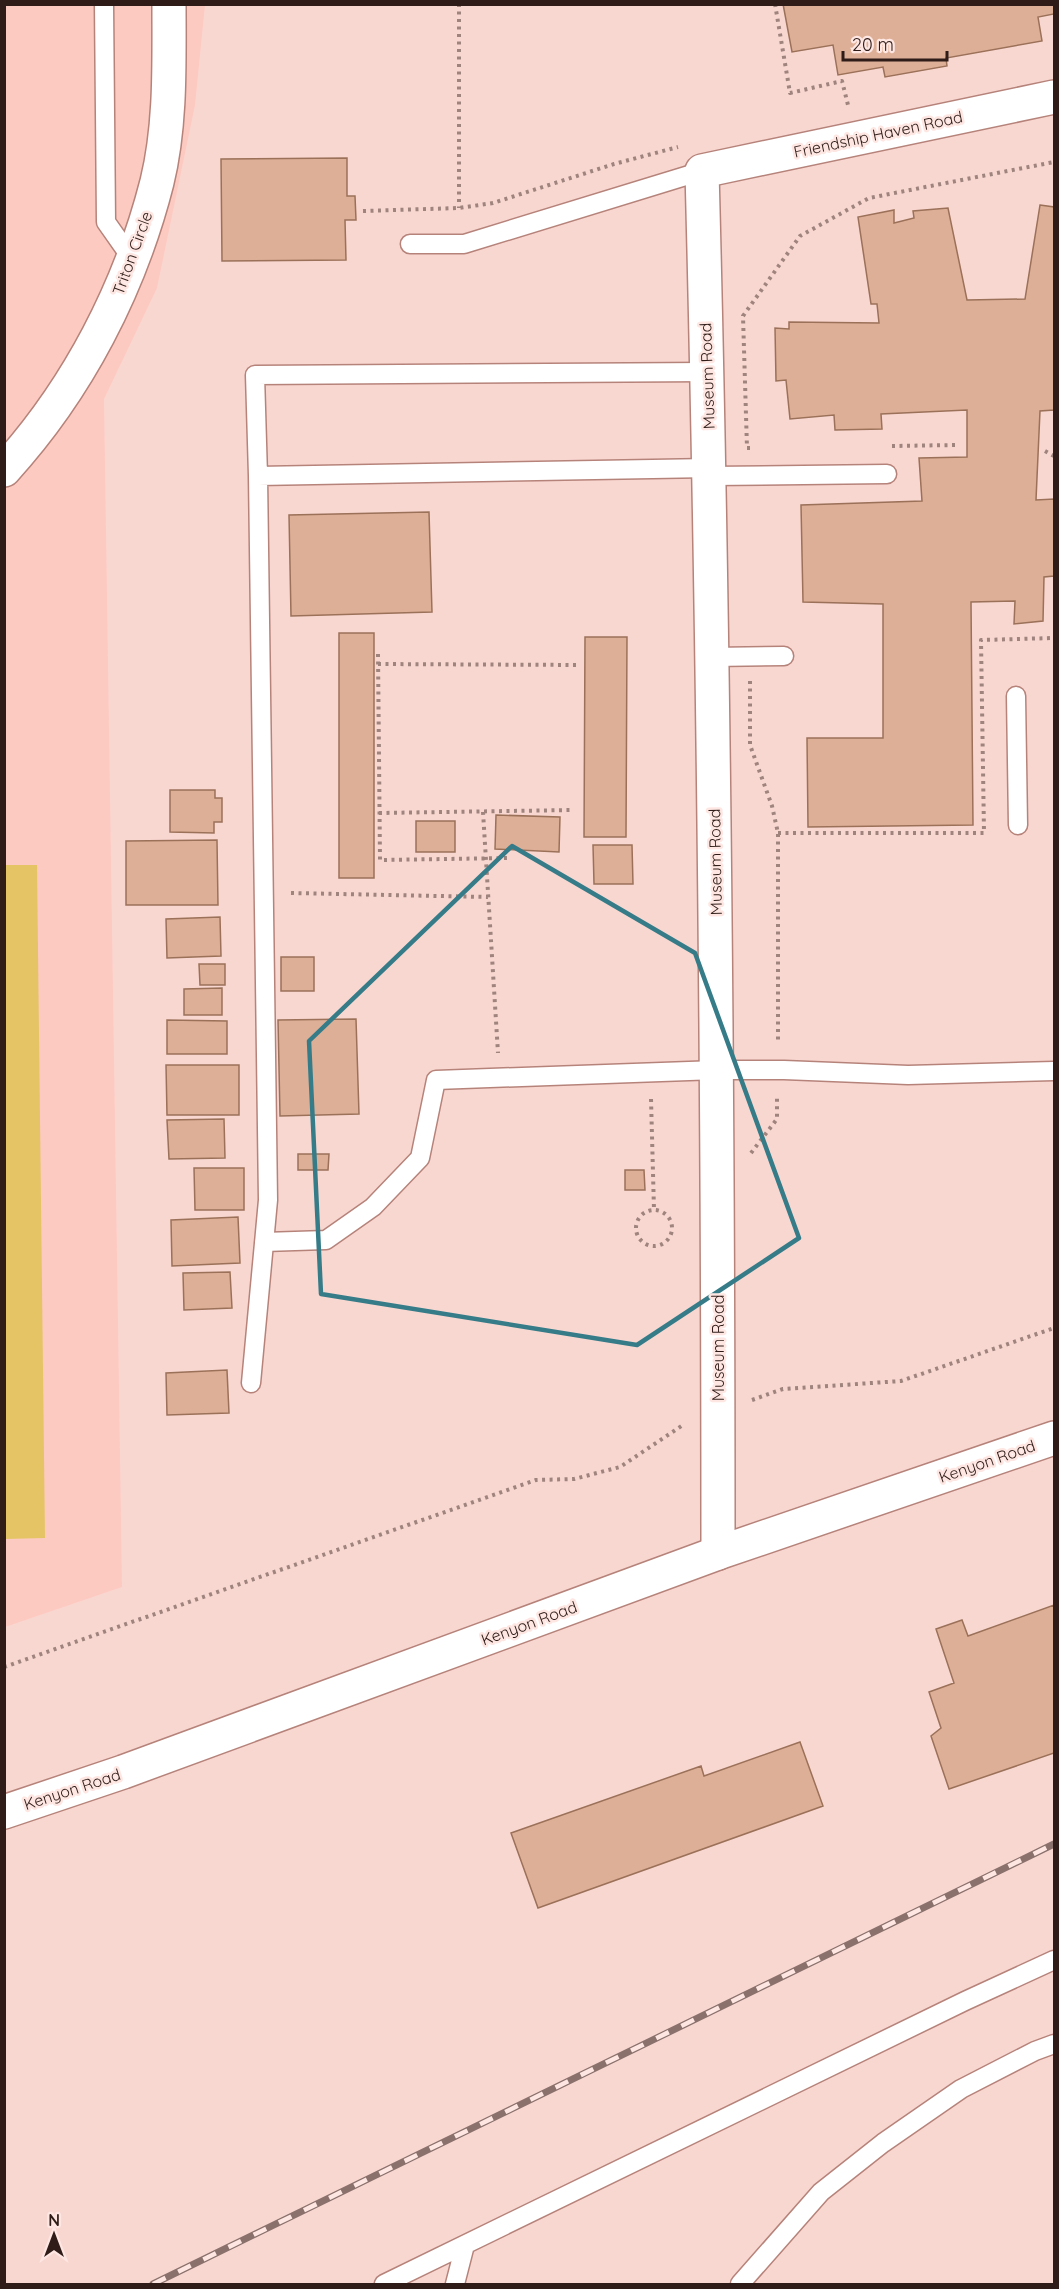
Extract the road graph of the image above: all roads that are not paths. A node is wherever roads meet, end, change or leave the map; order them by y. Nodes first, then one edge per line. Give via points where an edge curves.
1 (104, 4) edge
2 (169, 4) edge
3 (1054, 97) edge
4 (702, 171) junction
5 (410, 244) dead end
6 (132, 259) junction
7 (707, 372) junction
8 (4, 470) edge
9 (710, 472) junction
10 (887, 474) dead end
11 (258, 476) junction
12 (784, 656) dead end
13 (712, 657) junction
14 (1016, 696) dead end
15 (1018, 825) dead end
16 (717, 1070) junction
17 (1054, 1071) edge
18 (264, 1242) junction
19 (251, 1383) dead end
20 (1054, 1438) edge
21 (718, 1553) junction
22 (4, 1812) edge
23 (1054, 1960) edge
24 (1054, 2044) edge
25 (465, 2245) junction
26 (384, 2284) edge
27 (455, 2284) edge
28 (740, 2284) edge

1 - 6 lane via 106,222
2 - 6 street, Triton Circle via 167,113 157,181
3 - 4 street, Friendship Haven Road
4 - 5 lane via 464,244
4 - 7 street, Museum Road
6 - 8 street, Triton Circle via 102,331 64,392
7 - 9 street, Museum Road
7 - 11 lane via 255,375
9 - 10 lane
9 - 11 lane
9 - 13 street, Museum Road
11 - 18 lane via 268,1200
12 - 13 lane
13 - 16 street, Museum Road
14 - 15 lane
16 - 17 lane via 908,1075
16 - 18 lane via 436,1080 420,1158 373,1207 326,1240
16 - 21 street, Museum Road via 734,1404
18 - 19 lane
20 - 21 street, Kenyon Road
21 - 22 street, Kenyon Road
23 - 25 lane
24 - 28 lane via 961,2089 883,2143 821,2192
25 - 26 lane
25 - 27 lane

